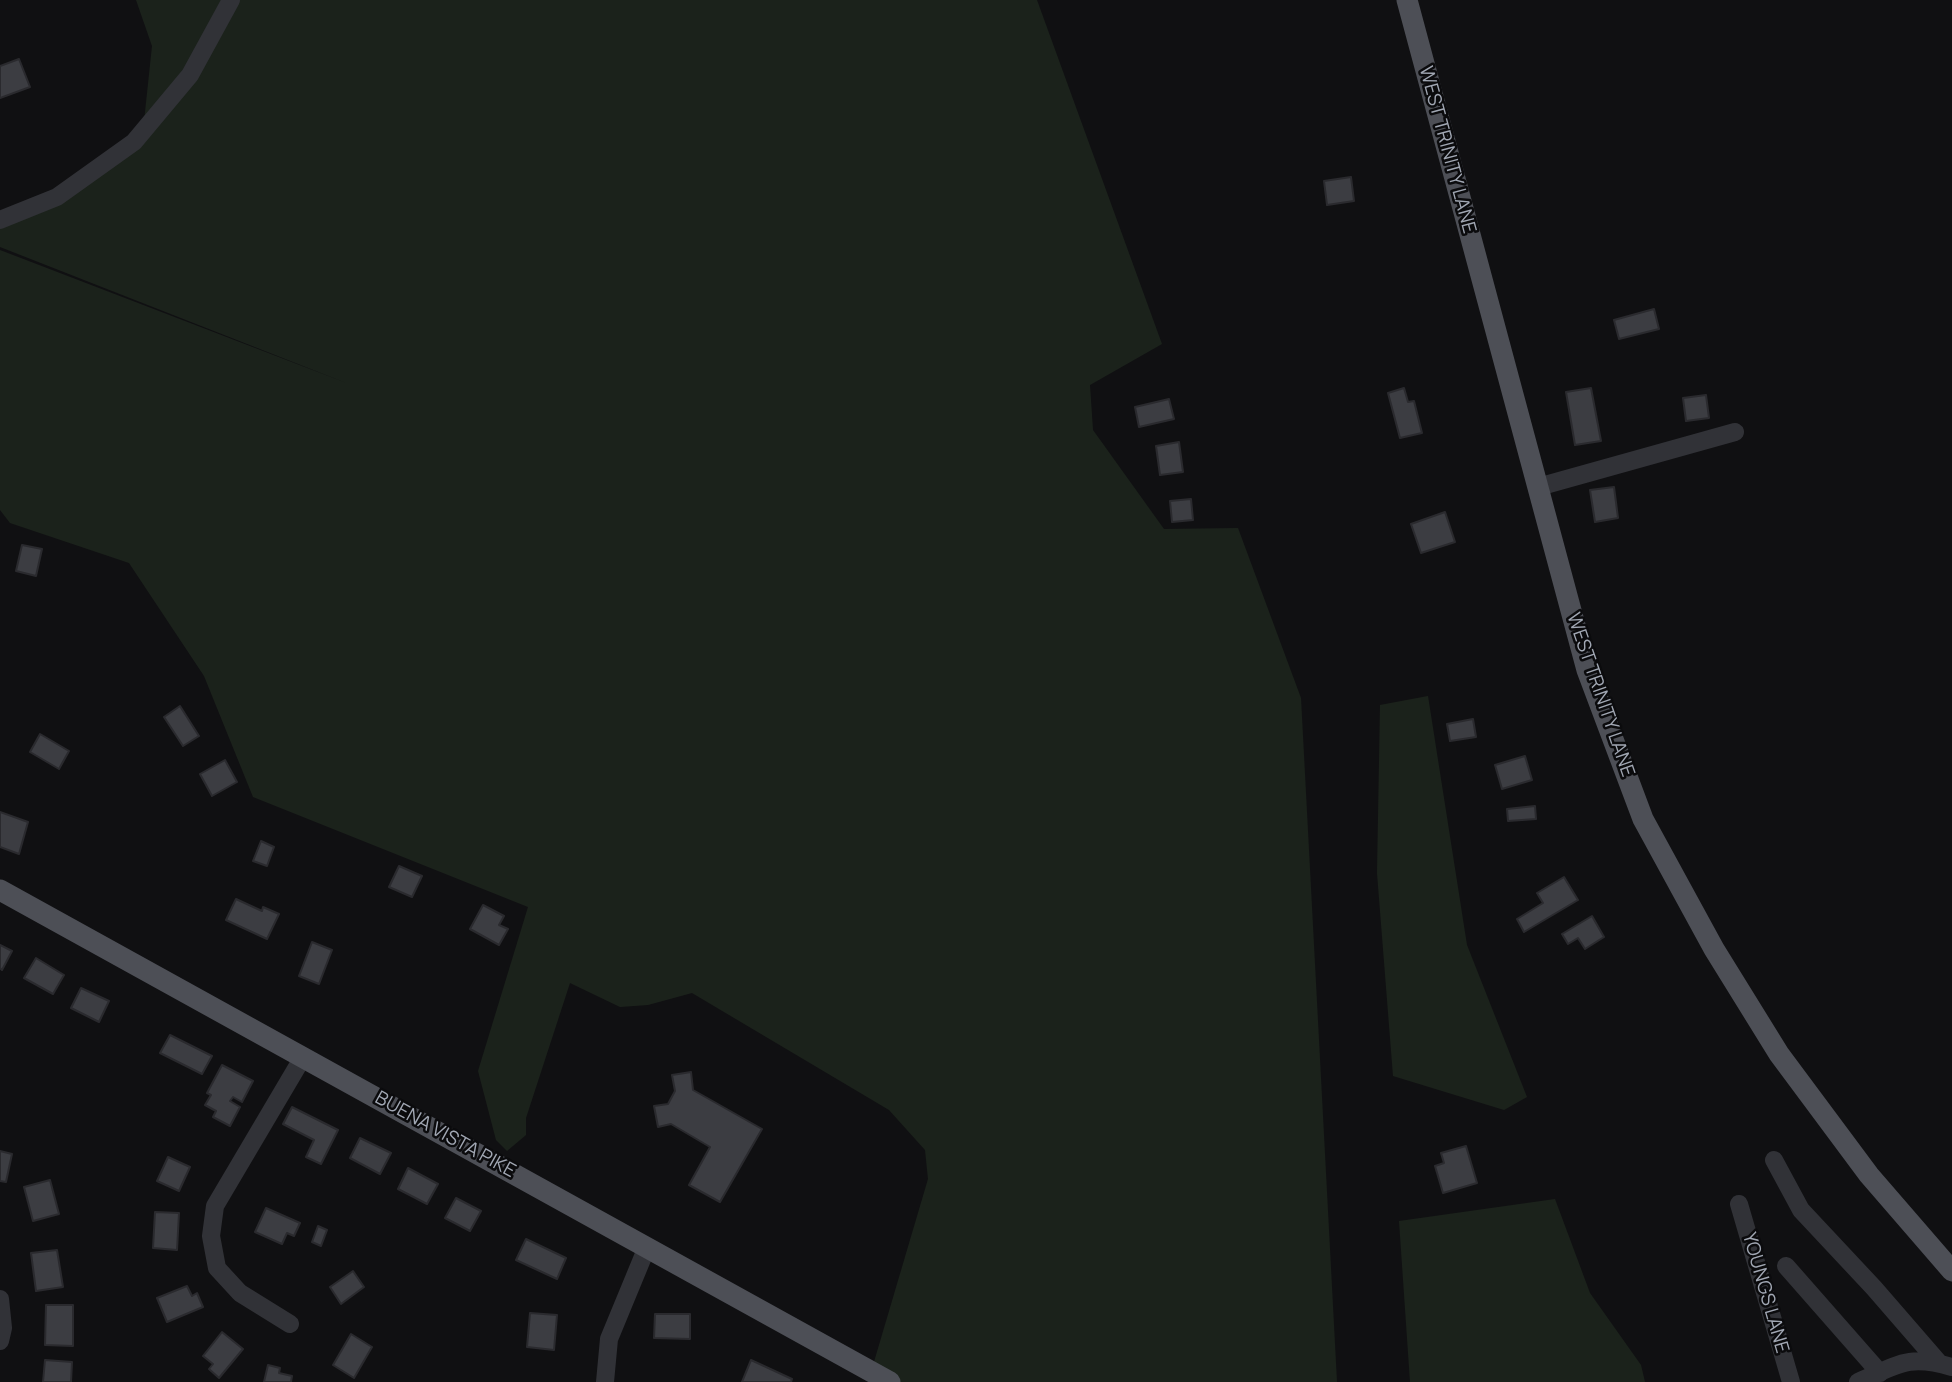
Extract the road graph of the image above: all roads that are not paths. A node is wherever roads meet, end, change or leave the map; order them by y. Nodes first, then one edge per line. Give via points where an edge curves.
1 (231, 0) edge
2 (1407, 0) edge
3 (0, 220) edge
4 (1735, 432) dead end
5 (1538, 487) junction
6 (0, 890) edge
7 (303, 1056) junction
8 (1774, 1160) dead end
9 (1740, 1204) dead end
10 (647, 1247) junction
11 (1786, 1266) dead end
12 (1952, 1270) edge
13 (0, 1299) edge
14 (290, 1324) dead end
15 (0, 1341) edge
16 (1945, 1365) edge
17 (1880, 1373) junction
18 (605, 1382) edge
19 (890, 1382) edge
20 (1791, 1382) edge
21 (1858, 1382) edge

1 - 3 street via 190,75 134,142 57,197
2 - 5 main road, WEST TRINITY LANE
4 - 5 street
5 - 12 main road, WEST TRINITY LANE via 1587,670 1643,818 1714,949 1779,1054 1869,1175
6 - 7 main road, BUENA VISTA PIKE
7 - 10 main road, BUENA VISTA PIKE
7 - 14 street via 215,1206 211,1236 217,1268 240,1293
8 - 16 street via 1801,1210
9 - 20 street, YOUNGS LANE
10 - 18 street via 609,1339
10 - 19 main road, BUENA VISTA PIKE
11 - 17 street
13 - 15 street
16 - 17 street via 1907,1361
17 - 21 street

